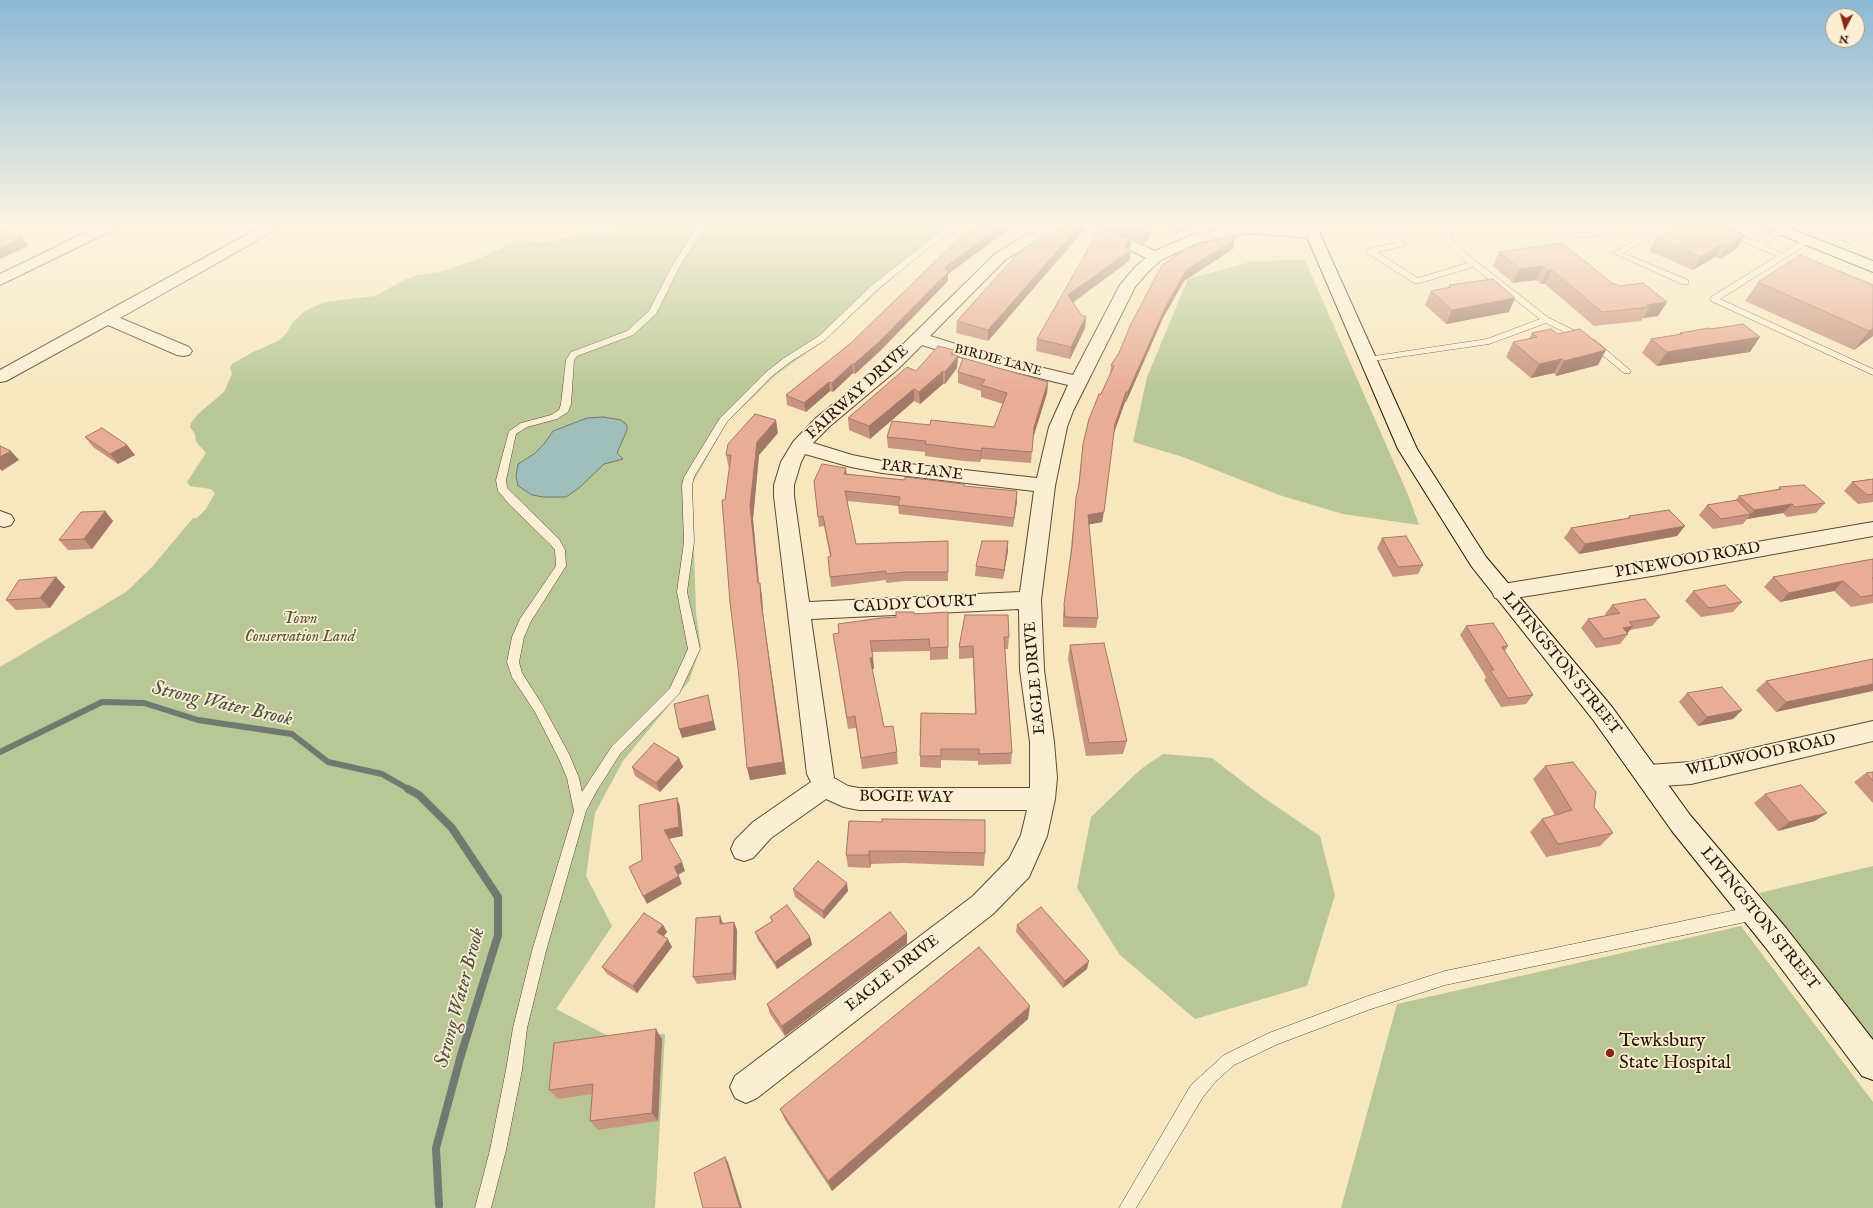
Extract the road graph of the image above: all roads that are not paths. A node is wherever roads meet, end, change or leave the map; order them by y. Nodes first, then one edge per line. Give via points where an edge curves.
1 (173, 281) edge
2 (668, 281) edge
3 (882, 281) edge
4 (976, 281) edge
5 (1132, 281) edge
6 (1336, 281) edge
7 (1496, 281) edge
8 (1744, 281) edge
9 (107, 319) junction
10 (1546, 320) junction
11 (919, 338) junction
12 (183, 351) dead end
13 (1368, 360) junction
14 (1627, 371) dead end
15 (1873, 372) edge
16 (0, 377) edge
17 (1079, 382) junction
18 (800, 446) junction
19 (1045, 486) junction
20 (1873, 529) edge
21 (1503, 592) junction
22 (1030, 600) junction
23 (800, 611) junction
24 (1873, 732) edge
25 (1648, 776) junction
26 (825, 786) junction
27 (1042, 799) junction
28 (580, 812) junction
29 (744, 849) dead end
30 (1756, 913) junction
31 (1873, 1065) edge
32 (746, 1087) dead end
33 (483, 1208) edge
34 (1128, 1208) edge

1 - 9 street
2 - 28 lane via 653,312 630,333 574,354 570,360 563,412 524,425 512,433 501,480 502,489 560,550 561,566 526,619 518,637 513,662 516,674 539,709 565,758 573,778
3 - 28 lane via 822,338 768,375 723,420 711,437 687,485 689,542 682,592 694,649 675,691 616,750 591,788
4 - 11 street, FAIRWAY DRIVE
5 - 17 street, EAGLE DRIVE
6 - 13 street, LIVINGSTON STREET
7 - 10 lane
8 - 15 lane via 1714,299
9 - 12 street
9 - 16 street
10 - 13 lane via 1489,341
10 - 14 lane via 1592,343
11 - 17 street, BIRDIE LANE via 992,361
11 - 18 street, FAIRWAY DRIVE via 872,383 823,422
13 - 21 street, LIVINGSTON STREET via 1408,449 1479,562
17 - 19 street, EAGLE DRIVE via 1058,427
18 - 19 street, PAR LANE via 882,467
18 - 23 street, FAIRWAY DRIVE via 791,462 784,485 784,502
19 - 22 street, EAGLE DRIVE
20 - 21 street, PINEWOOD ROAD
21 - 25 street, LIVINGSTON STREET via 1602,714
22 - 23 street, CADDY COURT
22 - 27 street, EAGLE DRIVE via 1032,670 1042,742
23 - 26 street, FAIRWAY DRIVE via 820,774
24 - 25 street, WILDWOOD ROAD via 1691,773
25 - 30 street, LIVINGSTON STREET via 1682,823
26 - 27 street, BOGIE WAY via 844,796 860,799
26 - 29 street via 762,830
27 - 32 street, EAGLE DRIVE via 1034,836 1019,868 983,905
28 - 33 lane via 539,951 522,1020 498,1150
30 - 31 street, LIVINGSTON STREET
30 - 34 lane via 1445,978 1274,1038 1229,1060 1197,1091

